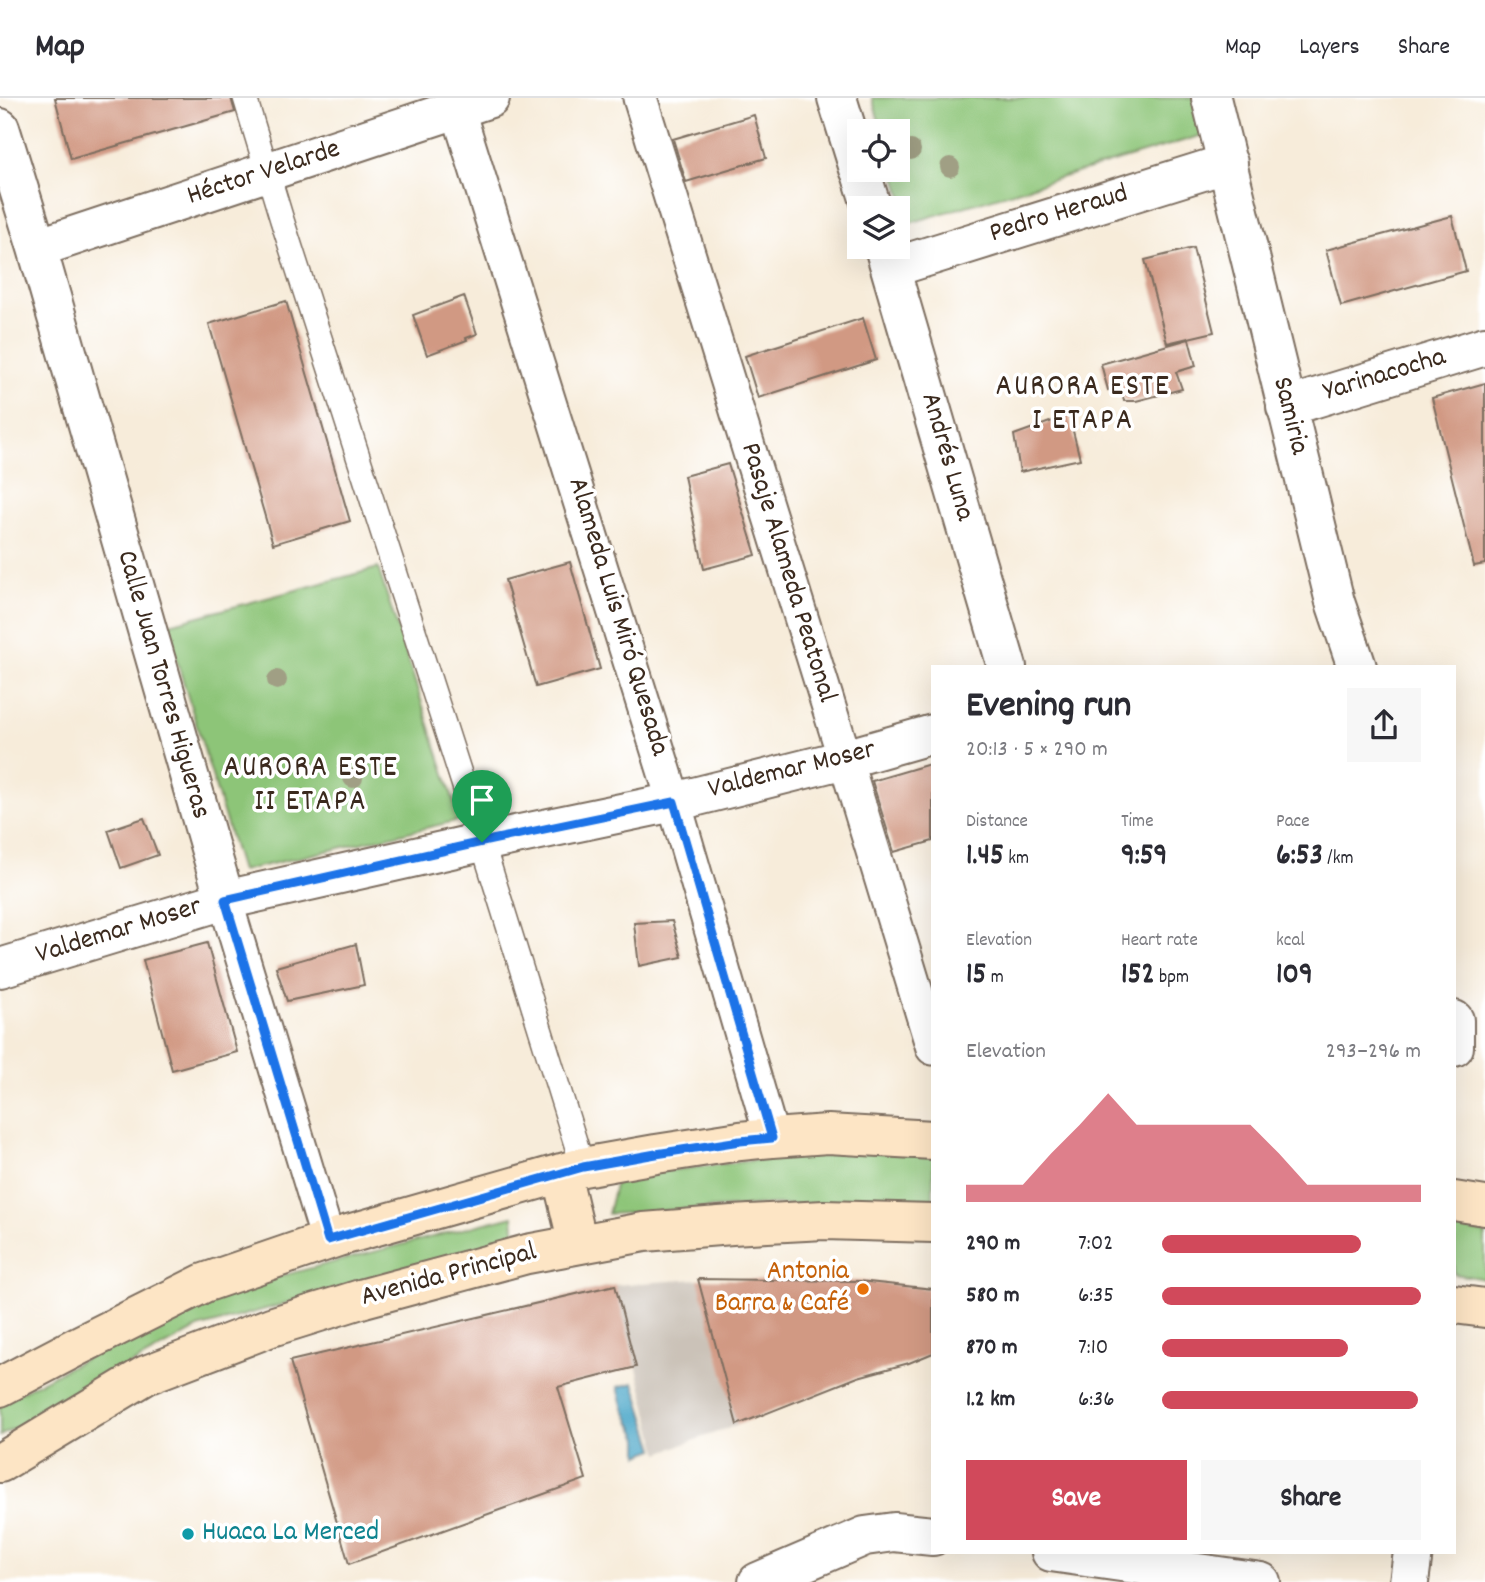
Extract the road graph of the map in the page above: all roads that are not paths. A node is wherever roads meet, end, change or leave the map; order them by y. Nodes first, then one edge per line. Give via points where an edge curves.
1 (244, 98) edge
2 (640, 98) edge
3 (837, 98) edge
4 (1211, 98) edge
5 (468, 102) edge
6 (0, 128) edge
7 (847, 130) edge
8 (1228, 163) junction
9 (267, 173) junction
10 (37, 248) junction
11 (910, 251) edge
12 (888, 259) edge
13 (1485, 346) edge
14 (1286, 407) junction
15 (1006, 665) edge
16 (1356, 665) edge
17 (931, 735) edge
18 (845, 759) junction
19 (674, 802) junction
20 (482, 842) junction
21 (225, 900) junction
22 (0, 968) edge
23 (931, 1041) edge
24 (772, 1138) junction
25 (931, 1140) edge
26 (572, 1170) junction
27 (1456, 1201) edge
28 (1485, 1206) edge
29 (931, 1223) edge
30 (328, 1240) junction
31 (578, 1244) junction
32 (1456, 1304) edge
33 (1485, 1308) edge
34 (0, 1387) edge
35 (0, 1463) edge
36 (931, 1536) edge
37 (1065, 1554) edge
38 (1413, 1554) edge
39 (758, 1582) edge
40 (1261, 1582) edge
41 (1409, 1582) edge

1 - 9 lane
2 - 18 street, Pasaje Alameda Peatonal
3 - 7 street
4 - 8 street, Samiria
5 - 9 street, Héctor Velarde
5 - 19 street, Alameda Luis Miró Quesada
6 - 10 street, Calle Juan Torres Higueras
8 - 11 street, Pedro Heraud
8 - 14 street, Samiria
9 - 10 street, Héctor Velarde
9 - 20 lane
10 - 21 street, Calle Juan Torres Higueras
12 - 15 street, Andrés Luna
13 - 14 street, Yarinacocha
14 - 16 street, Samiria via 1335,602
17 - 18 street, Valdemar Moser
18 - 19 street, Valdemar Moser
18 - 23 street, Pasaje Alameda Peatonal
19 - 20 street, Valdemar Moser
19 - 24 street, Alameda Luis Miró Quesada
20 - 21 street, Valdemar Moser
20 - 26 lane
21 - 22 street, Valdemar Moser
21 - 30 street, Calle Juan Torres Higueras
24 - 25 main road via 828,1134
24 - 26 main road
26 - 30 main road
26 - 31 main road
27 - 28 main road
29 - 31 main road, Avenida Principal via 824,1220 644,1232
30 - 34 main road via 204,1283
31 - 35 main road, Avenida Principal via 364,1298 271,1327 146,1376
32 - 33 main road
36 - 39 street via 894,1532 865,1536
37 - 40 street
38 - 41 street

